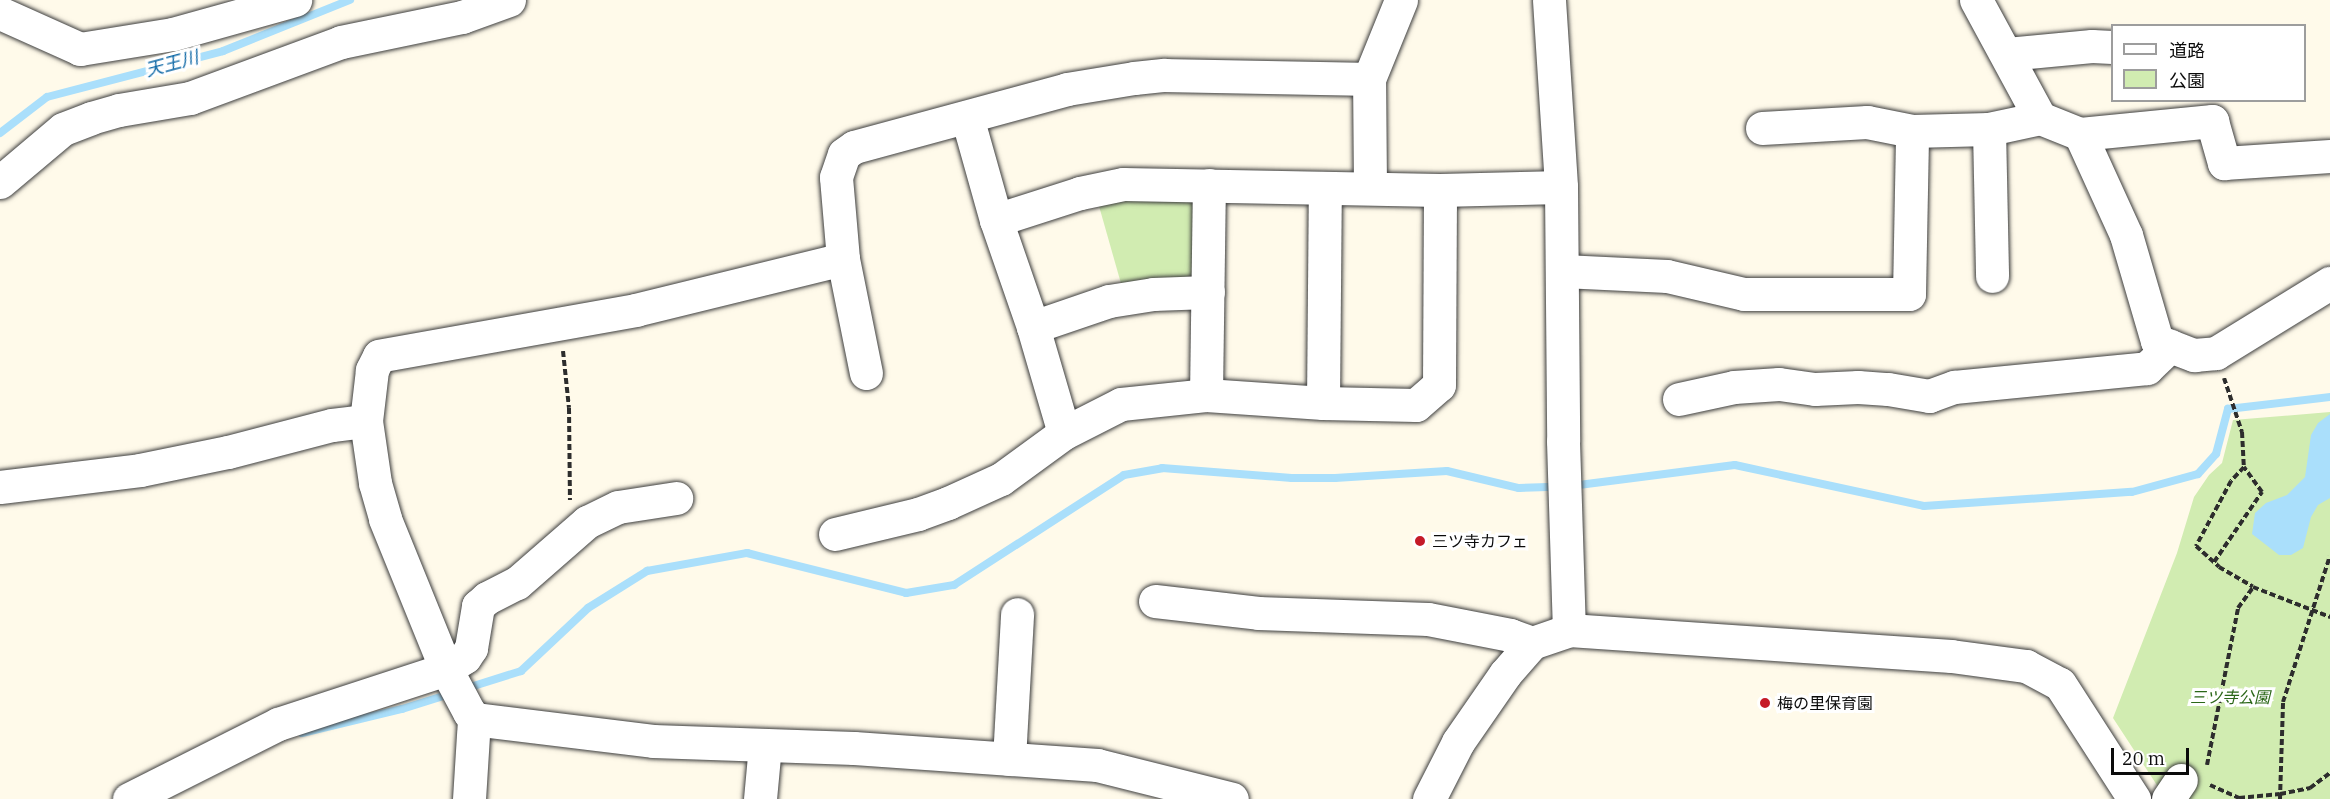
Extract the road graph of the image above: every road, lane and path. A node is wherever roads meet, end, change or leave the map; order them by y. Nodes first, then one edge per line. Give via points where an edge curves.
1 (295, 0) edge
2 (509, 0) edge
3 (1401, 0) edge
4 (1549, 0) edge
5 (1976, 0) edge
6 (0, 13) edge
7 (2111, 47) edge
8 (2007, 54) junction
9 (1369, 79) junction
10 (967, 117) junction
11 (2040, 118) junction
12 (1762, 128) dead end
13 (1989, 129) junction
14 (1912, 131) junction
15 (2080, 134) junction
16 (2330, 156) edge
17 (0, 182) edge
18 (1209, 185) junction
19 (1561, 187) junction
20 (1325, 188) junction
21 (1370, 188) junction
22 (1440, 190) junction
23 (996, 220) junction
24 (843, 259) junction
25 (1563, 271) junction
26 (1992, 276) dead end
27 (2330, 283) edge
28 (1208, 292) junction
29 (560, 324) junction
30 (1033, 327) junction
31 (2170, 346) junction
32 (2216, 353) junction
33 (866, 373) dead end
34 (1206, 395) junction
35 (1679, 399) dead end
36 (1323, 403) junction
37 (366, 421) junction
38 (1064, 433) junction
39 (2244, 466) junction
40 (0, 487) edge
41 (676, 498) dead end
42 (835, 534) dead end
43 (570, 535) junction
44 (2330, 556) edge
45 (2214, 562) junction
46 (2253, 587) junction
47 (1155, 601) dead end
48 (2313, 610) junction
49 (1017, 614) dead end
50 (2330, 617) edge
51 (1569, 630) junction
52 (1532, 643) junction
53 (446, 669) junction
54 (474, 720) junction
55 (765, 745) junction
56 (1009, 759) junction
57 (2330, 772) edge
58 (2190, 783) edge
59 (2280, 796) edge
60 (129, 799) edge
61 (469, 799) edge
62 (760, 799) edge
63 (1232, 799) edge
64 (1429, 799) edge
65 (2134, 799) edge

1 - 6 street via 172,34 80,49
2 - 17 street via 462,17 341,42 190,98 91,118 63,129
3 - 9 street
4 - 19 street
5 - 8 street
7 - 8 street
8 - 11 street
9 - 10 street via 1165,75 1067,89
9 - 21 street
10 - 23 street
10 - 24 street via 866,142 844,154 836,177
11 - 13 street
11 - 15 street
12 - 14 street via 1867,122
13 - 14 street
13 - 26 street
14 - 25 street via 1909,294 1744,294 1667,276
15 - 16 street via 2212,121 2224,163
15 - 31 street via 2126,235 2157,341
18 - 20 street
18 - 23 street via 1123,184
18 - 28 street
19 - 22 street
19 - 25 street
20 - 21 street
20 - 36 street
21 - 22 street
22 - 36 street via 1439,385 1416,405
23 - 30 street
24 - 29 street via 636,310
24 - 33 street
25 - 51 street
27 - 32 street
28 - 30 street via 1118,299
28 - 34 street
29 - 37 street via 379,356 372,370
29 - 43 path via 569,408
30 - 38 street
31 - 32 street via 2194,355
31 - 35 street via 2147,369 1954,387 1929,396 1888,389 1815,389 1779,384 1734,387
32 - 39 path via 2242,432
34 - 36 street
34 - 38 street via 1121,404
37 - 40 street via 332,425 140,470
37 - 53 street via 385,519
38 - 42 street via 1001,478 948,503
39 - 45 path via 2262,492
39 - 45 path via 2231,481 2196,546
41 - 43 street via 618,507
43 - 53 street via 517,583 478,606 471,648 465,657
44 - 48 path
45 - 46 path
46 - 48 path
46 - 58 path via 2238,608
47 - 52 street via 1258,613 1428,619
48 - 50 path
48 - 59 path via 2283,702
49 - 56 street
51 - 52 street
51 - 65 street via 1951,656 2026,666 2060,684
52 - 64 street via 1505,674 1458,742
53 - 54 street
53 - 60 street via 278,724
54 - 55 street via 653,741
54 - 61 street
55 - 56 street
55 - 62 street
56 - 63 street via 1097,765
57 - 59 path via 2310,788
58 - 59 path via 2239,798

